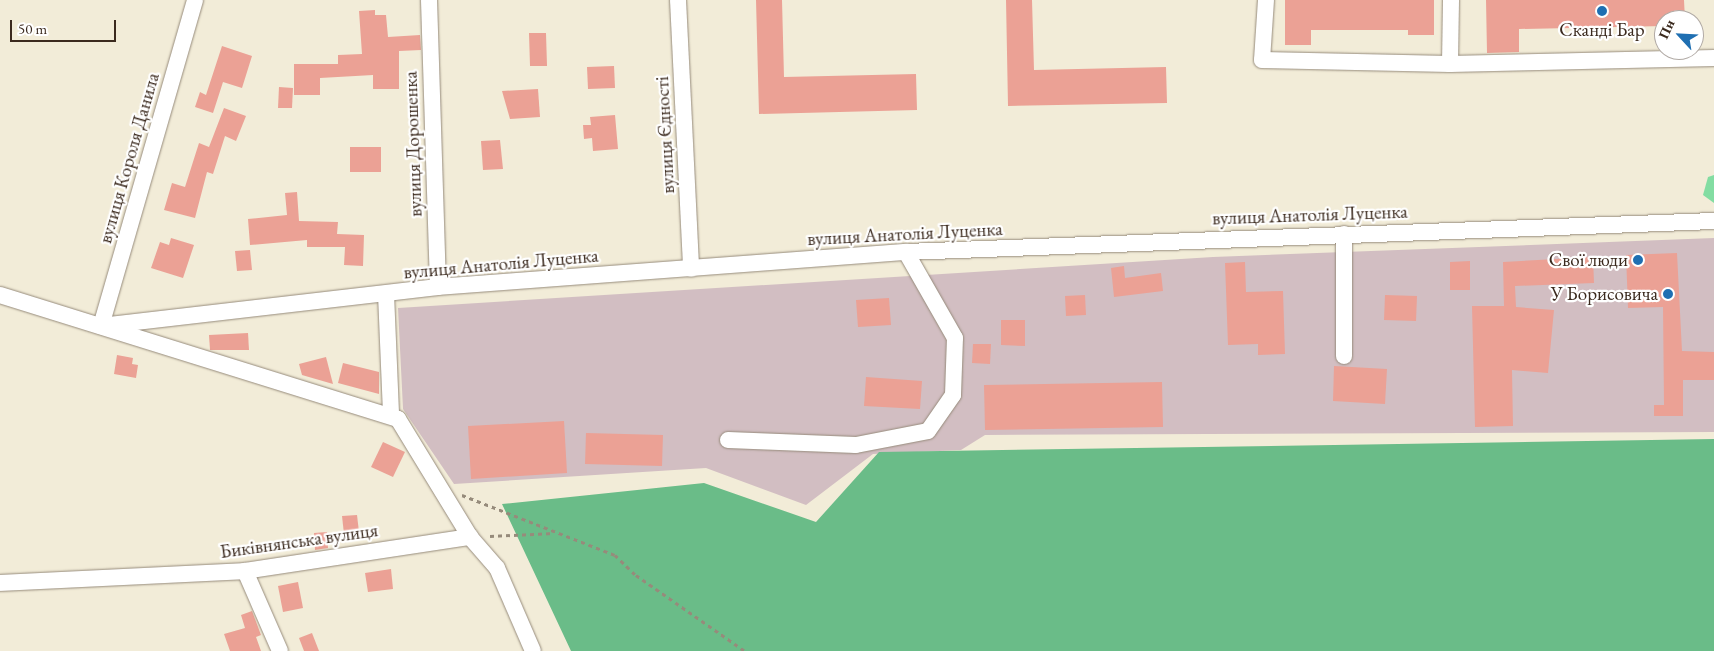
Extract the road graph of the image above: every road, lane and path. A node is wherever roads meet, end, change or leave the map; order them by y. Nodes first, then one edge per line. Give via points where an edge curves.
1 (195, 0) edge
2 (429, 0) edge
3 (678, 0) edge
4 (1266, 0) edge
5 (1451, 0) edge
6 (1714, 58) edge
7 (1450, 64) junction
8 (1714, 221) edge
9 (1344, 234) junction
10 (906, 252) junction
11 (691, 269) junction
12 (438, 287) junction
13 (386, 294) junction
14 (0, 295) edge
15 (101, 326) junction
16 (1344, 356) dead end
17 (391, 415) junction
18 (728, 440) dead end
19 (441, 487) junction
20 (556, 533) junction
21 (470, 537) junction
22 (245, 571) junction
23 (0, 582) edge
24 (280, 651) edge
25 (533, 651) edge
26 (744, 651) edge

1 - 15 street, вулиця Короля Данила
2 - 12 street, вулиця Дорошенка
3 - 11 street, вулиця Єдності
4 - 7 street via 1262,60
5 - 7 street
6 - 7 street
8 - 9 street, вулиця Анатолія Луценка
9 - 10 street, вулиця Анатолія Луценка
9 - 16 street
10 - 11 street, вулиця Анатолія Луценка
10 - 18 street via 955,338 953,396 928,431 856,445
11 - 12 street, вулиця Анатолія Луценка
12 - 13 street, вулиця Анатолія Луценка
13 - 15 street, вулиця Анатолія Луценка
13 - 17 street
14 - 15 street, вулиця Анатолія Луценка
15 - 17 street, вулиця Анатолія Луценка
17 - 19 street, вулиця Анатолія Луценка via 405,426
19 - 20 path
19 - 21 street, вулиця Анатолія Луценка
20 - 21 path
20 - 26 path via 615,555 636,576
21 - 22 street, Биківнянська вулиця
21 - 25 street via 497,568
22 - 23 street, Биківнянська вулиця
22 - 24 street

